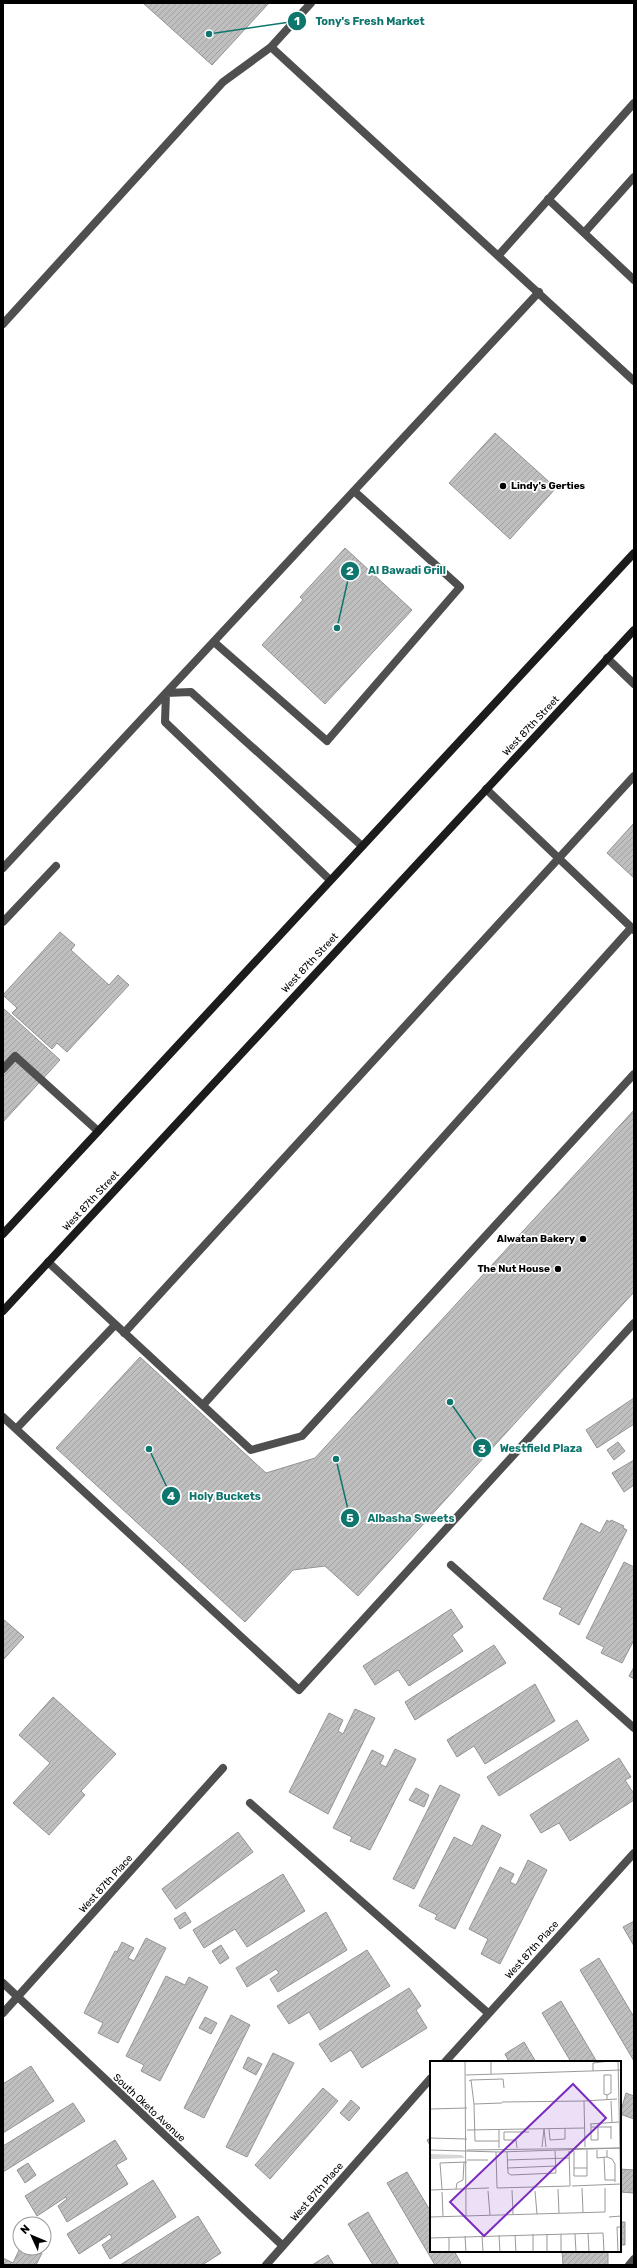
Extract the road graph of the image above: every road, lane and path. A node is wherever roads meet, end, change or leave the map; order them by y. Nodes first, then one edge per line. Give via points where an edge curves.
1 (310, 3) edge
2 (271, 47) junction
3 (634, 102) edge
4 (634, 177) edge
5 (548, 200) junction
6 (584, 233) junction
7 (498, 256) junction
8 (634, 280) edge
9 (539, 292) junction
10 (3, 324) edge
11 (634, 381) edge
12 (354, 491) junction
13 (634, 553) edge
14 (634, 630) edge
15 (214, 642) junction
16 (607, 658) junction
17 (634, 684) edge
18 (166, 693) junction
19 (634, 776) edge
20 (486, 789) junction
21 (362, 846) junction
22 (559, 859) junction
23 (56, 866) dead end
24 (3, 868) edge
25 (330, 880) junction
26 (3, 922) edge
27 (632, 929) edge
28 (3, 1069) edge
29 (634, 1074) edge
30 (98, 1131) junction
31 (3, 1234) edge
32 (48, 1262) junction
33 (3, 1311) edge
34 (634, 1323) edge
35 (115, 1325) junction
36 (124, 1333) junction
37 (203, 1405) junction
38 (3, 1417) edge
39 (16, 1429) junction
40 (451, 1565) dead end
41 (634, 1728) edge
42 (223, 1768) dead end
43 (250, 1803) dead end
44 (634, 1853) edge
45 (3, 1983) edge
46 (17, 1998) junction
47 (3, 2013) edge
48 (488, 2013) junction
49 (446, 2061) edge
50 (430, 2079) edge
51 (283, 2246) junction
52 (634, 2259) edge
53 (266, 2265) edge
54 (629, 2265) edge

1 - 2 street
2 - 7 street
2 - 10 street via 223,82
3 - 5 street
4 - 6 street
5 - 6 street
5 - 7 street
6 - 8 street
7 - 9 street
9 - 11 street
9 - 12 street
12 - 15 street
12 - 15 street via 460,587 327,741
13 - 21 main road
14 - 16 main road, West 87th Street
15 - 18 street
16 - 17 street
16 - 20 main road, West 87th Street
18 - 21 street via 190,692
18 - 24 street
18 - 25 street via 165,722
19 - 22 street
20 - 22 street
20 - 32 main road, West 87th Street
21 - 25 main road
22 - 27 street
22 - 36 street
23 - 26 street
25 - 30 main road
27 - 37 street
28 - 30 street via 14,1056
29 - 37 street via 302,1436 251,1450
30 - 31 main road
32 - 33 main road, West 87th Street
32 - 35 street
34 - 39 street via 299,1690
35 - 36 street
35 - 39 street
36 - 37 street
38 - 39 street
40 - 41 street
42 - 46 street, West 87th Place
43 - 48 street
44 - 48 street, West 87th Place
45 - 46 street, South Oketo Avenue
46 - 47 street, West 87th Place
46 - 51 street, South Oketo Avenue
48 - 49 street, West 87th Place
50 - 51 street, West 87th Place
51 - 53 street, West 87th Place
52 - 54 street

